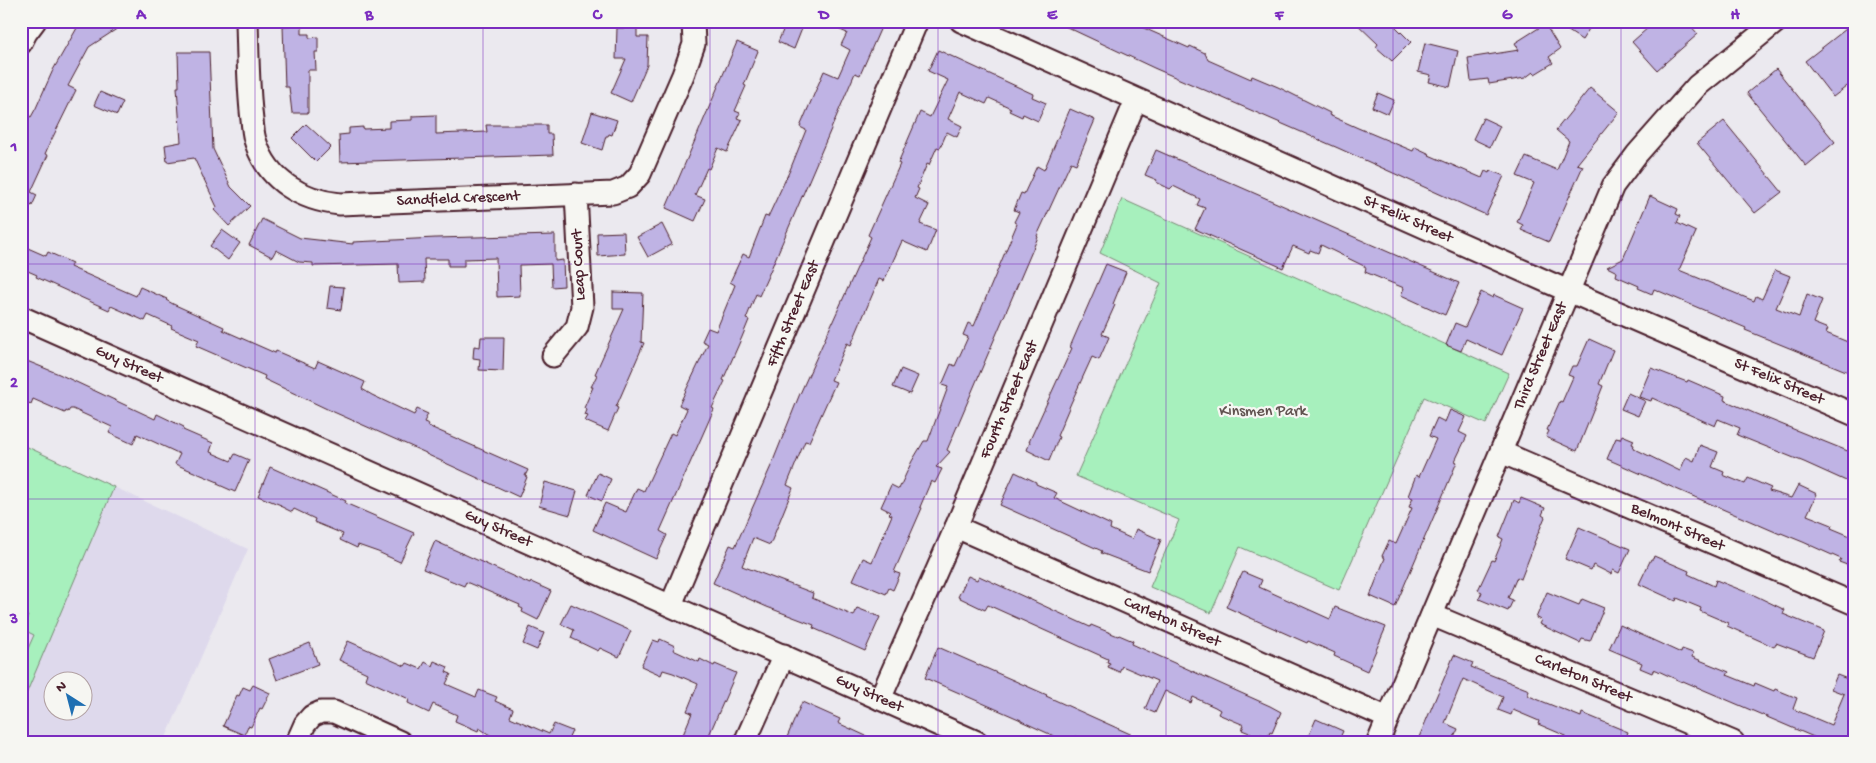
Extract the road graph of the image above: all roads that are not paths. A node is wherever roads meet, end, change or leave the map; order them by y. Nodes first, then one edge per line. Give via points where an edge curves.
1 (35, 21) edge
2 (247, 21) edge
3 (693, 21) edge
4 (917, 21) edge
5 (960, 21) edge
6 (1778, 21) edge
7 (21, 43) edge
8 (1136, 100) junction
9 (576, 194) junction
10 (1569, 291) junction
11 (21, 317) edge
12 (553, 356) dead end
13 (1855, 415) edge
14 (1501, 452) junction
15 (956, 527) junction
16 (1855, 604) edge
17 (671, 605) junction
18 (1432, 615) junction
19 (784, 655) junction
20 (880, 699) junction
21 (1388, 718) junction
22 (297, 742) edge
23 (400, 742) edge
24 (745, 742) edge
25 (976, 742) edge
26 (1378, 742) edge
27 (1733, 742) edge

1 - 7 street
2 - 9 street, Sandfield Crescent via 250,106 255,142 266,164 286,186 305,197 340,204
3 - 9 street, Sandfield Crescent via 694,44 683,75 636,181 613,193
4 - 17 street, Fifth Street East
5 - 8 street, St Felix Street
6 - 10 street, Third Street East via 1697,86 1636,154 1612,186
8 - 10 street, St Felix Street
8 - 15 street, Fourth Street East
9 - 12 street, Leap Court via 582,307 577,327
10 - 13 street, St Felix Street
10 - 14 street, Third Street East
11 - 17 street, Guy Street
14 - 16 street, Belmont Street
14 - 18 street, Third Street East
15 - 20 street, Fourth Street East
15 - 21 street, Carleton Street
17 - 19 street, Guy Street
18 - 21 street, Third Street East
18 - 27 street, Carleton Street
19 - 20 street, Guy Street
19 - 24 street
20 - 25 street, Guy Street
21 - 26 street, Third Street East
22 - 23 street via 304,724 312,716 334,712

